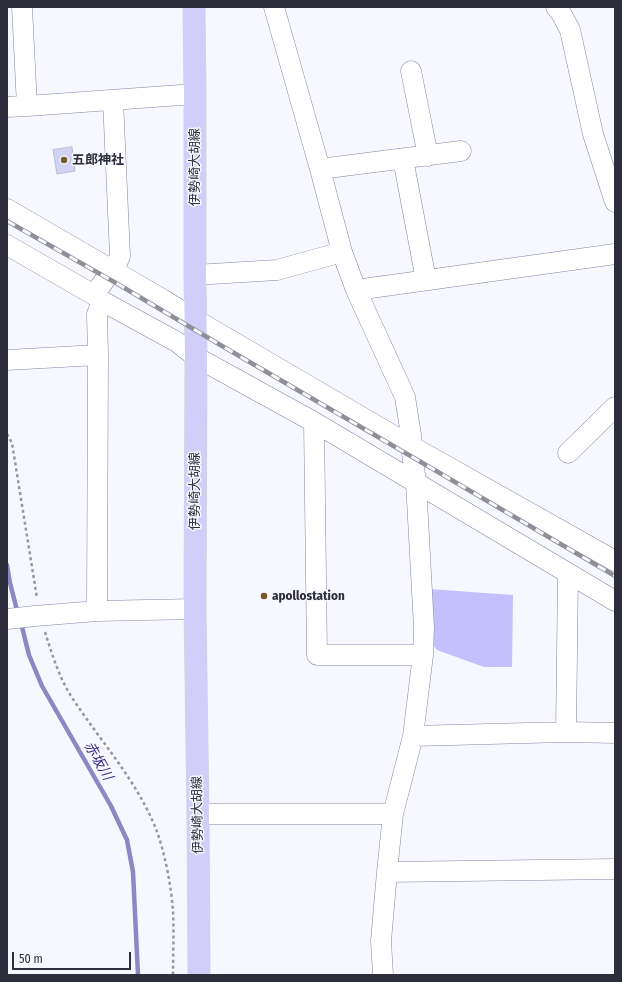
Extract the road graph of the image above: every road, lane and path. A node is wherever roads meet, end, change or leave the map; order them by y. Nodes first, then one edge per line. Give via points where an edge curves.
1 (22, 7) edge
2 (194, 7) edge
3 (274, 7) edge
4 (556, 7) edge
5 (411, 71) dead end
6 (195, 94) junction
7 (113, 100) junction
8 (27, 106) junction
9 (7, 107) edge
10 (461, 151) dead end
11 (428, 156) junction
12 (403, 159) junction
13 (320, 169) junction
14 (615, 202) edge
15 (7, 209) edge
16 (7, 245) edge
17 (342, 252) junction
18 (615, 254) edge
19 (112, 270) junction
20 (195, 275) junction
21 (426, 280) junction
22 (356, 290) junction
23 (98, 298) junction
24 (196, 320) junction
25 (98, 355) junction
26 (196, 357) junction
27 (7, 360) edge
28 (615, 407) edge
29 (314, 422) junction
30 (7, 434) edge
31 (411, 446) junction
32 (568, 453) dead end
33 (416, 482) junction
34 (615, 561) edge
35 (568, 574) junction
36 (615, 601) edge
37 (195, 609) junction
38 (97, 611) junction
39 (37, 616) junction
40 (7, 619) edge
41 (423, 655) junction
42 (566, 732) junction
43 (615, 733) edge
44 (414, 736) junction
45 (198, 814) junction
46 (393, 814) junction
47 (615, 869) edge
48 (387, 872) junction
49 (173, 975) edge
50 (199, 975) edge
51 (383, 975) edge

1 - 8 street
2 - 6 main road, 伊勢崎大胡線
3 - 13 street
4 - 14 street via 570,30 593,134
5 - 11 street
6 - 7 street
6 - 20 main road, 伊勢崎大胡線
7 - 8 street
7 - 19 street via 120,256
8 - 9 street
10 - 11 street
11 - 12 street
12 - 13 street
12 - 21 street
13 - 17 street
15 - 19 street
16 - 23 street
17 - 20 street via 277,270
17 - 22 street
18 - 21 street
19 - 23 street
19 - 24 street
20 - 24 main road, 伊勢崎大胡線
21 - 22 street
22 - 31 street via 405,397
23 - 25 street
23 - 26 street via 177,342
24 - 26 main road, 伊勢崎大胡線
24 - 31 street
25 - 27 street
25 - 38 street
26 - 29 street
26 - 37 main road, 伊勢崎大胡線
28 - 32 street
29 - 33 street
29 - 41 street via 317,655
30 - 39 path via 12,443
31 - 33 street
31 - 34 street
33 - 35 street
33 - 41 street via 424,628
35 - 36 street
35 - 42 street
37 - 38 street
37 - 45 main road, 伊勢崎大胡線
38 - 39 street
39 - 40 street
39 - 49 path via 71,696 126,774 156,829 165,861 173,912
41 - 44 street
42 - 43 street
42 - 44 street
44 - 46 street
45 - 46 street
45 - 50 main road, 伊勢崎大胡線
46 - 48 street
47 - 48 street
48 - 51 street via 381,940

